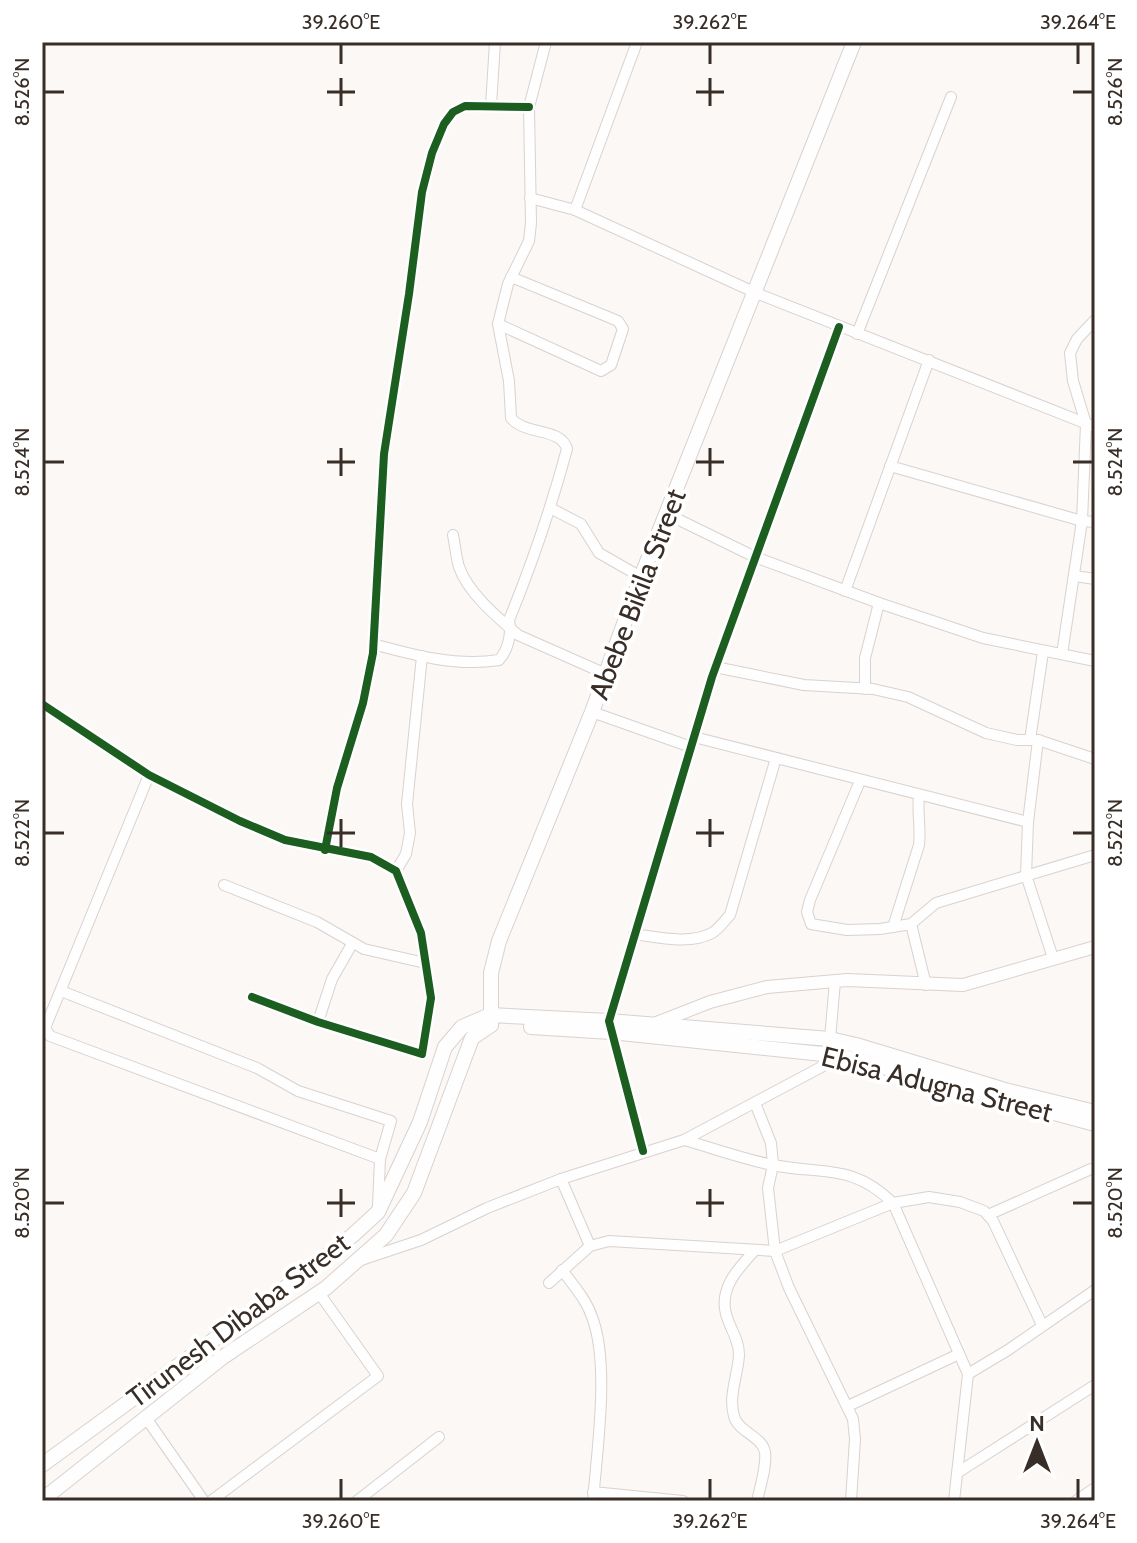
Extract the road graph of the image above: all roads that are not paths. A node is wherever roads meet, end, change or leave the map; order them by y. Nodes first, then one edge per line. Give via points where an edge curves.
1 (495, 42) edge
2 (546, 42) edge
3 (637, 42) edge
4 (852, 43) edge
5 (951, 97) dead end
6 (491, 106) junction
7 (529, 107) junction
8 (530, 198) junction
9 (575, 210) junction
10 (511, 277) junction
11 (756, 293) junction
12 (1095, 320) edge
13 (498, 324) junction
14 (839, 327) junction
15 (857, 334) junction
16 (929, 360) junction
17 (1091, 426) edge
18 (890, 466) junction
19 (550, 508) junction
20 (667, 514) junction
21 (1082, 521) junction
22 (1095, 522) edge
23 (453, 535) dead end
24 (755, 557) junction
25 (1075, 576) junction
26 (641, 577) junction
27 (1095, 579) edge
28 (845, 591) junction
29 (879, 603) junction
30 (511, 629) junction
31 (373, 644) junction
32 (1043, 652) junction
33 (1062, 654) junction
34 (422, 656) junction
35 (1095, 661) edge
36 (715, 667) junction
37 (606, 674) junction
38 (865, 689) junction
39 (42, 704) edge
40 (592, 712) junction
41 (1034, 740) junction
42 (693, 742) junction
43 (776, 758) junction
44 (1095, 759) edge
45 (149, 775) junction
46 (860, 781) junction
47 (919, 795) junction
48 (1028, 822) junction
49 (325, 850) junction
50 (1095, 855) edge
51 (396, 871) junction
52 (1026, 875) junction
53 (224, 885) dead end
54 (911, 924) junction
55 (893, 927) junction
56 (634, 934) junction
57 (352, 944) junction
58 (1095, 947) edge
59 (1053, 958) junction
60 (425, 963) junction
61 (835, 981) junction
62 (926, 985) junction
63 (61, 991) junction
64 (252, 997) dead end
65 (491, 1020) junction
66 (318, 1022) junction
67 (651, 1025) junction
68 (610, 1026) junction
69 (830, 1039) junction
70 (856, 1045) junction
71 (842, 1056) junction
72 (755, 1103) junction
73 (1095, 1112) edge
74 (1095, 1124) edge
75 (684, 1140) junction
76 (643, 1151) junction
77 (380, 1159) junction
78 (773, 1165) junction
79 (1091, 1169) dead end
80 (561, 1179) junction
81 (893, 1203) junction
82 (378, 1212) junction
83 (988, 1215) junction
84 (590, 1246) junction
85 (755, 1250) junction
86 (775, 1251) junction
87 (356, 1261) junction
88 (562, 1270) junction
89 (549, 1283) dead end
90 (1095, 1290) edge
91 (319, 1293) junction
92 (1042, 1325) junction
93 (959, 1354) junction
94 (968, 1374) junction
95 (1095, 1385) edge
96 (848, 1406) junction
97 (146, 1418) junction
98 (439, 1437) dead end
99 (42, 1465) edge
100 (957, 1473) junction
101 (1095, 1488) edge
102 (593, 1496) edge
103 (42, 1500) edge
104 (204, 1501) edge
105 (211, 1501) edge
106 (357, 1501) edge
107 (683, 1501) edge
108 (757, 1501) edge
109 (851, 1501) edge
110 (954, 1501) edge
111 (1076, 1501) edge

1 - 6 street
2 - 7 street
3 - 9 street
4 - 11 main road, Abebe Bikila Street
5 - 15 street
6 - 7 street
6 - 31 street via 465,106 453,112 432,153 422,192 384,454
7 - 8 street
8 - 9 street
8 - 10 street via 529,241
9 - 11 street
10 - 13 street
10 - 13 street via 618,321 623,329 611,365 601,371
11 - 14 street
11 - 20 main road, Abebe Bikila Street
12 - 17 street via 1070,353 1073,381
13 - 19 street via 511,418 524,429 560,437 567,449
14 - 15 street
14 - 24 street
15 - 16 street
16 - 17 street
16 - 18 street
17 - 21 street
18 - 21 street
18 - 28 street
19 - 26 street via 581,524 599,553
19 - 30 street via 509,620
20 - 24 street
20 - 26 main road, Abebe Bikila Street
21 - 22 street
21 - 25 street
23 - 30 street via 459,568 470,587
24 - 28 street
24 - 36 street
25 - 27 street
25 - 33 street
26 - 37 main road, Abebe Bikila Street
28 - 29 street
29 - 32 street
29 - 38 street via 865,658
30 - 34 street via 499,660
30 - 37 street
31 - 34 street
31 - 49 street
32 - 33 street
32 - 41 street
33 - 35 street
34 - 51 street via 407,804 410,833
36 - 38 street via 804,685
36 - 42 street
37 - 40 main road, Abebe Bikila Street
38 - 41 street via 908,697 986,733
39 - 45 street
40 - 42 street
40 - 65 main road, Abebe Bikila Street via 499,941 491,973
41 - 44 street
41 - 48 street
42 - 43 street
42 - 56 street
43 - 46 street
43 - 56 street via 730,915 702,937
45 - 49 street via 263,831
45 - 63 street
46 - 47 street
46 - 55 street via 810,900 808,918 811,924 847,930
47 - 48 street
47 - 55 street via 919,845
48 - 52 street
49 - 51 street via 371,857
50 - 52 street
51 - 60 street via 421,933
52 - 54 street via 936,903
52 - 59 street
53 - 57 street via 317,922
54 - 55 street
54 - 62 street
56 - 68 street
57 - 60 street
57 - 66 street via 332,979
58 - 59 street
59 - 62 street via 963,985
60 - 66 street via 431,998 422,1054
61 - 62 street
61 - 67 street via 767,987
61 - 69 street
63 - 77 street via 257,1068 298,1091 391,1121
63 - 77 street via 45,1028 50,1036
64 - 66 street
65 - 68 main road, Ebisa Adugna Street
65 - 68 main road, Ebisa Adugna Street via 513,1017
65 - 82 main road, Tirunesh Dibaba Street via 462,1027 445,1047 420,1122
65 - 87 main road, Tirunesh Dibaba Street via 472,1038 414,1193 386,1235
67 - 68 main road, Ebisa Adugna Street
67 - 69 main road, Ebisa Adugna Street
68 - 71 main road, Ebisa Adugna Street
68 - 76 street
69 - 70 main road, Ebisa Adugna Street
70 - 71 street
70 - 73 main road, Ebisa Adugna Street
71 - 72 street
71 - 74 main road, Ebisa Adugna Street
72 - 75 street
72 - 78 street via 771,1143
75 - 76 street
75 - 78 street
76 - 80 street
77 - 82 street
78 - 81 street via 852,1175
78 - 86 street via 768,1188
79 - 83 street
80 - 84 street
80 - 87 street via 421,1240
81 - 83 street via 929,1197 960,1202
81 - 86 street
81 - 93 street
82 - 99 main road, Tirunesh Dibaba Street via 286,1287
83 - 92 street
84 - 85 street via 609,1241
84 - 88 street
85 - 86 street
85 - 108 street via 729,1281 725,1299 739,1354 731,1405 735,1420 765,1452
86 - 96 street
87 - 91 main road, Tirunesh Dibaba Street
88 - 89 street
88 - 102 street via 592,1317 602,1355
90 - 92 street
91 - 97 main road, Tirunesh Dibaba Street via 223,1357
91 - 105 street via 378,1376
92 - 94 street
93 - 94 street
93 - 96 street
94 - 100 street
95 - 100 street
96 - 109 street via 855,1439
97 - 103 main road, Tirunesh Dibaba Street
97 - 104 street
98 - 106 street
100 - 110 street
101 - 111 street
102 - 107 street

